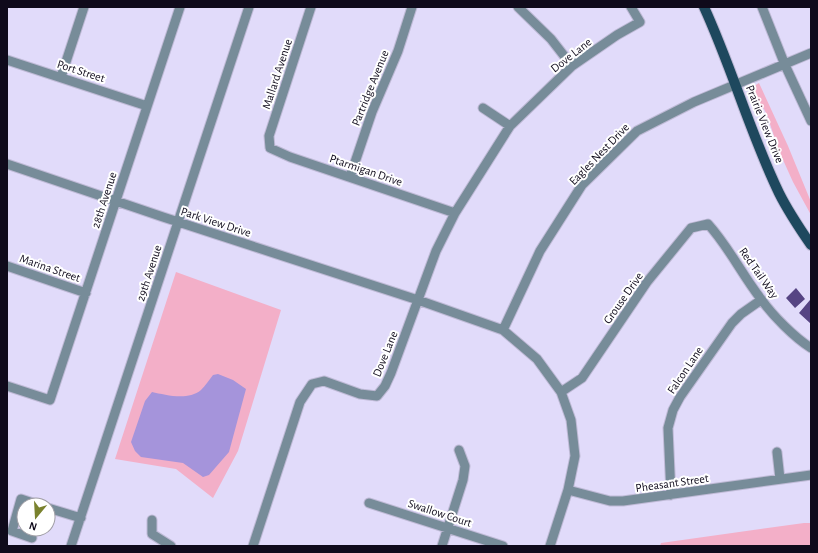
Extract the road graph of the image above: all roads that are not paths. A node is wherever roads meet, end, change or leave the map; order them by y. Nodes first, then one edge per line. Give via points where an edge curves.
1 (84, 7) edge
2 (180, 7) edge
3 (249, 7) edge
4 (311, 7) edge
5 (412, 7) edge
6 (518, 7) edge
7 (631, 7) edge
8 (704, 7) edge
9 (762, 7) edge
10 (811, 53) edge
11 (7, 60) edge
12 (785, 65) junction
13 (572, 66) junction
14 (61, 77) junction
15 (735, 86) junction
16 (147, 106) junction
17 (483, 108) dead end
18 (811, 121) edge
19 (510, 126) junction
20 (270, 148) joint
21 (7, 164) edge
22 (350, 177) junction
23 (116, 201) junction
24 (455, 213) junction
25 (178, 222) junction
26 (708, 224) joint
27 (811, 245) edge
28 (7, 266) edge
29 (86, 292) junction
30 (418, 300) junction
31 (761, 300) junction
32 (503, 330) junction
33 (811, 348) edge
34 (7, 386) edge
35 (561, 392) junction
36 (459, 450) dead end
37 (777, 452) dead end
38 (811, 475) edge
39 (780, 479) junction
40 (568, 490) junction
41 (671, 495) junction
42 (369, 503) dead end
43 (56, 510) edge
44 (16, 517) edge
45 (81, 518) junction
46 (152, 520) dead end
47 (448, 528) junction
48 (16, 532) edge
49 (29, 537) edge
50 (32, 538) dead end
51 (71, 546) edge
52 (170, 546) edge
53 (253, 546) edge
54 (442, 546) edge
55 (503, 546) edge
56 (550, 546) edge

1 - 14 street
2 - 16 street, 28th Avenue
3 - 25 street, 29th Avenue
4 - 20 street, Mallard Avenue via 269,136
5 - 22 street, Partridge Avenue
6 - 13 street via 551,39
7 - 13 street, Dove Lane via 640,22
8 - 15 main road, Prairie View Drive
9 - 12 street
10 - 12 street, Eagles Nest Drive
11 - 14 street, Port Street
12 - 15 street, Eagles Nest Drive
12 - 18 street
13 - 19 street, Dove Lane
14 - 16 street, Port Street
15 - 27 main road, Prairie View Drive via 780,194
15 - 32 street, Eagles Nest Drive via 694,102 637,131 582,185 540,251
16 - 23 street, 28th Avenue
17 - 19 street
19 - 24 street, Dove Lane
20 - 22 street, Ptarmigan Drive
21 - 23 street, Park View Drive
22 - 24 street, Ptarmigan Drive
23 - 25 street, Park View Drive
23 - 29 street, 28th Avenue
24 - 30 street, Dove Lane via 436,251
25 - 30 street, Park View Drive
25 - 45 street, 29th Avenue
26 - 31 street, Red Tail Way
26 - 35 street, Grouse Drive via 691,228 647,282 582,378
28 - 29 street, Marina Street
29 - 34 street, 28th Avenue via 50,400
30 - 32 street, Park View Drive
30 - 53 street, Dove Lane via 391,373 377,396 360,394 324,381 312,384 300,402
31 - 33 street, Red Tail Way via 798,339
31 - 41 street, Falcon Lane via 732,323 673,410 668,428
32 - 35 street via 537,359
35 - 40 street via 571,420 575,456
36 - 47 street via 465,466
37 - 39 street
38 - 39 street, Pheasant Street
39 - 41 street, Pheasant Street
40 - 41 street, Pheasant Street via 610,501
40 - 56 street
42 - 47 street, Swallow Court
43 - 45 street
44 - 48 street via 12,531
45 - 51 street, 29th Avenue
46 - 52 street via 152,534
47 - 54 street
47 - 55 street, Swallow Court
49 - 50 street

